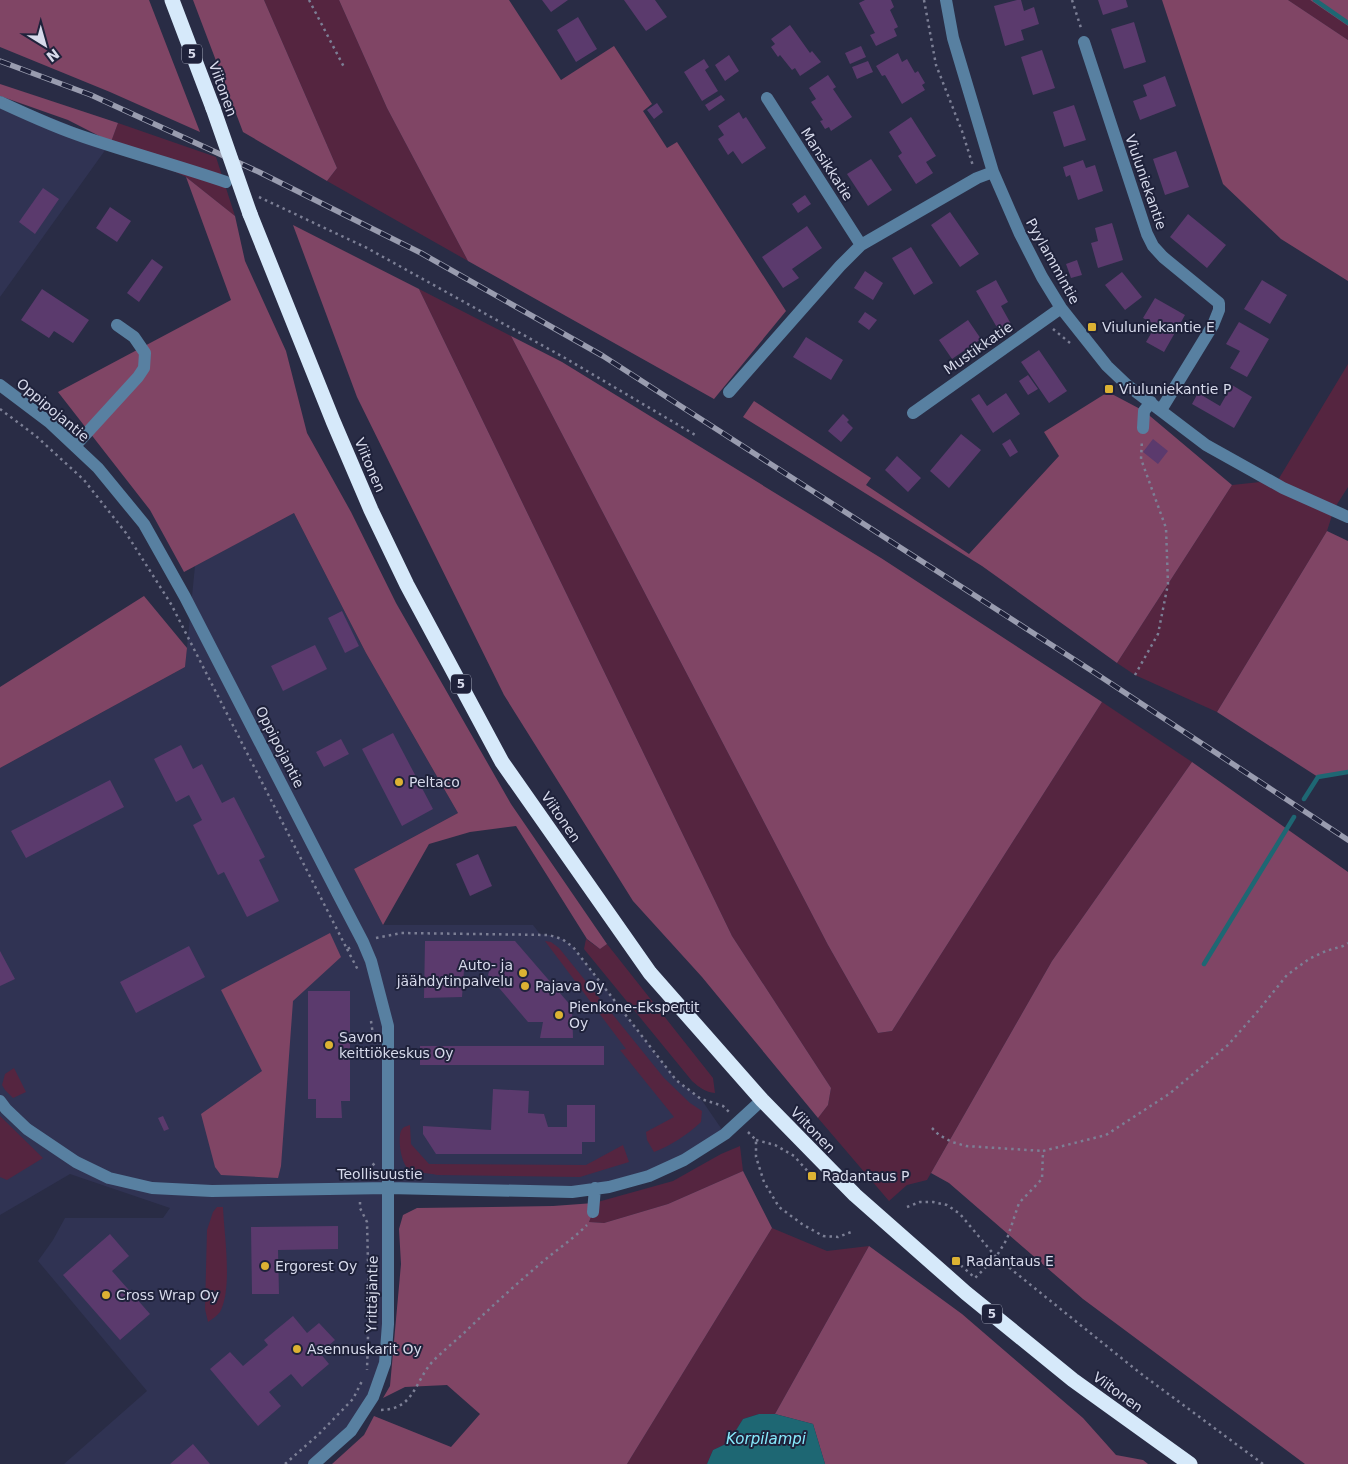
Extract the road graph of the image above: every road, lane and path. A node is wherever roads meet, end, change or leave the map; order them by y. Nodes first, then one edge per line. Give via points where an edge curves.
1 (172, 0) edge
2 (309, 0) edge
3 (924, 0) edge
4 (946, 0) edge
5 (1072, 0) edge
6 (1084, 42) joint
7 (345, 69) dead end
8 (767, 98) dead end
9 (0, 102) edge
10 (993, 172) junction
11 (977, 178) junction
12 (226, 182) dead end
13 (253, 194) dead end
14 (861, 245) junction
15 (1061, 308) junction
16 (117, 325) dead end
17 (0, 385) edge
18 (729, 392) dead end
19 (1156, 406) junction
20 (0, 410) edge
21 (913, 413) dead end
22 (1144, 428) joint
23 (697, 436) dead end
24 (74, 446) junction
25 (1348, 517) edge
26 (1135, 675) dead end
27 (363, 942) junction
28 (1348, 943) edge
29 (347, 948) junction
30 (359, 972) dead end
31 (370, 1013) dead end
32 (374, 1041) dead end
33 (762, 1100) junction
34 (0, 1101) edge
35 (738, 1121) junction
36 (932, 1128) dead end
37 (756, 1140) junction
38 (1043, 1151) junction
39 (376, 1162) dead end
40 (812, 1176) dead end
41 (388, 1188) junction
42 (595, 1188) junction
43 (362, 1189) junction
44 (907, 1207) dead end
45 (593, 1212) joint
46 (854, 1231) dead end
47 (996, 1257) junction
48 (956, 1261) dead end
49 (368, 1406) junction
50 (285, 1464) edge
51 (314, 1464) edge
52 (1190, 1464) edge
53 (1262, 1464) edge

1 - 33 highway, Viitonen / 5, bridge via 250,214 371,510 502,762 650,973
2 - 7 path
3 - 11 path via 936,65
4 - 10 street, Pyylammintie via 953,38
5 - 6 path
6 - 19 street, Viuluniekantie via 1153,246 1219,303 1213,325
8 - 14 street, Mansikkatie
9 - 12 street via 83,137
10 - 11 street
10 - 15 street, Pyylammintie via 1020,234
11 - 14 street
13 - 23 path via 367,248
14 - 18 street
15 - 19 street, Pyylammintie via 1107,366
15 - 21 street, Mustikkatie
16 - 24 street via 134,337 145,353 144,368
17 - 24 street, Oppipojantie via 50,422
19 - 22 street via 1144,411
19 - 25 street, Pyylammintie via 1228,458 1283,488
20 - 29 path via 36,436 84,480 126,532 171,604
22 - 26 path via 1141,459 1166,528 1168,584 1158,634
24 - 27 street, Oppipojantie via 98,468 144,524
27 - 29 path
27 - 35 path via 401,933 549,935 562,939 573,947 676,1080 701,1099 723,1106
27 - 41 street, Oppipojantie via 388,1026
28 - 38 path via 1326,950 1287,975 1228,1045 1170,1094 1106,1135
29 - 30 path
31 - 32 path
33 - 35 street, Teollisuustie
33 - 52 highway, Viitonen / 5 via 855,1196 966,1293 1073,1380
34 - 43 street, Teollisuustie via 35,1135 76,1162 109,1178 152,1188 212,1191
35 - 37 path
35 - 42 street, Teollisuustie via 684,1160 649,1176
36 - 38 path via 952,1142 966,1146
37 - 40 path via 775,1145 794,1156
37 - 46 path via 756,1156 764,1182 779,1207 823,1236 838,1237
38 - 47 path via 1042,1179 1019,1203 1007,1238
39 - 43 path via 363,1174
41 - 42 street, Teollisuustie via 572,1192
41 - 43 street, Teollisuustie
41 - 49 street, Yrittäjäntie via 385,1363
42 - 45 street
43 - 50 path via 360,1208 368,1222 367,1373 354,1399
44 - 47 path via 920,1202 947,1205 960,1214
45 - 49 path via 589,1222 573,1239 511,1289 432,1363 404,1404 388,1410
47 - 48 path via 975,1278
47 - 53 path via 1140,1373
49 - 51 street, Yrittäjäntie via 352,1431

